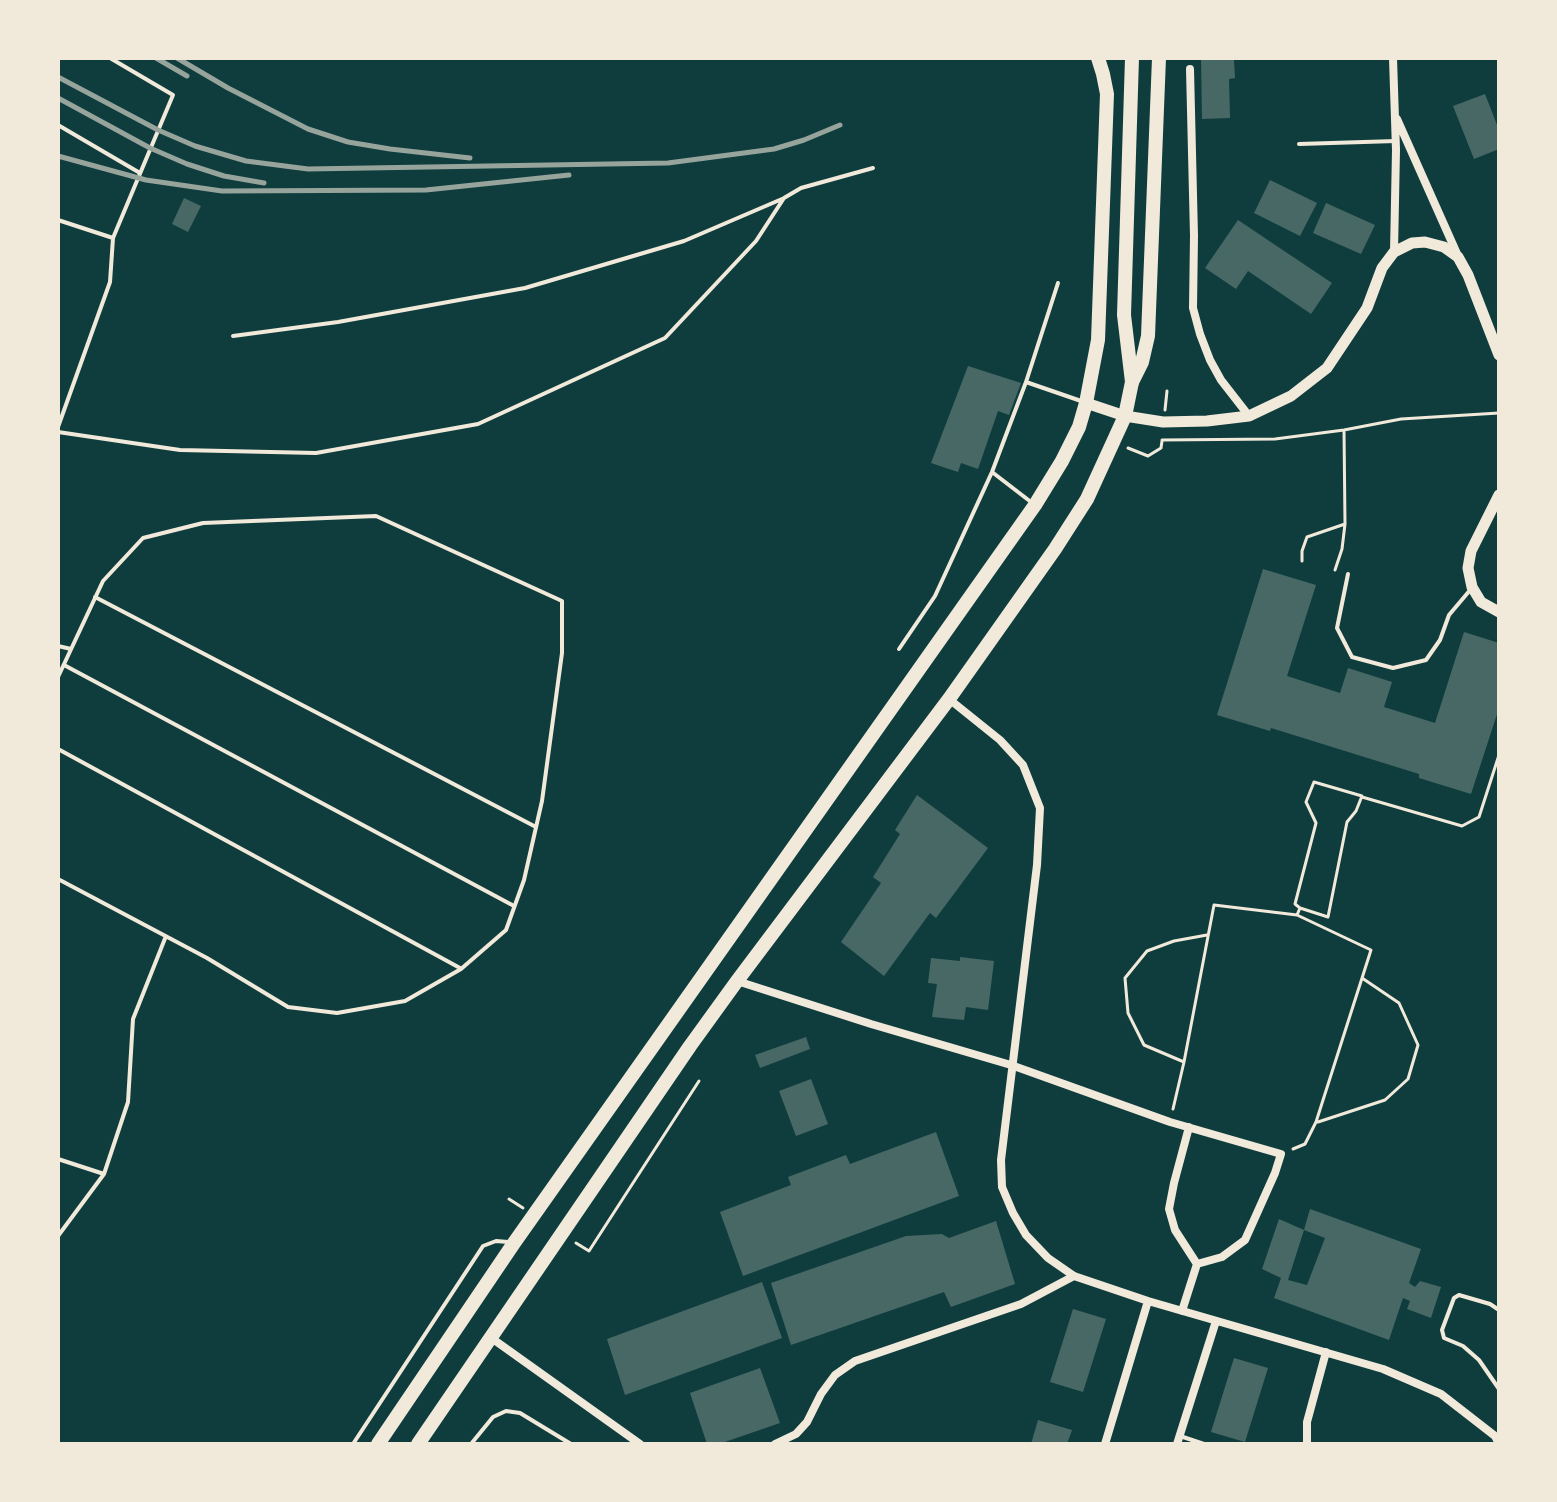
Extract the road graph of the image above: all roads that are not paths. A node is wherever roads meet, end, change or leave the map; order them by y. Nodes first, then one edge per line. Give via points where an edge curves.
1 (110, 58) edge
2 (1098, 58) edge
3 (1132, 58) edge
4 (1159, 58) edge
5 (1393, 58) edge
6 (1190, 69) dead end
7 (1394, 111) junction
8 (58, 125) edge
9 (1396, 141) junction
10 (1299, 144) dead end
11 (873, 168) dead end
12 (140, 173) junction
13 (784, 198) junction
14 (58, 220) edge
15 (113, 238) junction
16 (1394, 252) junction
17 (1458, 257) junction
18 (1058, 283) dead end
19 (233, 336) dead end
20 (1499, 355) edge
21 (1026, 382) junction
22 (1132, 382) junction
23 (1086, 403) junction
24 (1125, 416) junction
25 (1249, 416) junction
26 (58, 429) edge
27 (992, 472) junction
28 (1499, 495) edge
29 (1035, 505) junction
30 (1348, 574) dead end
31 (1472, 587) junction
32 (95, 597) junction
33 (1499, 612) edge
34 (58, 646) edge
35 (71, 649) junction
36 (899, 649) dead end
37 (64, 665) junction
38 (58, 677) edge
39 (949, 699) junction
40 (58, 749) edge
41 (536, 827) junction
42 (58, 879) edge
43 (514, 906) junction
44 (166, 936) junction
45 (461, 969) junction
46 (737, 981) junction
47 (1011, 1065) junction
48 (1189, 1127) junction
49 (58, 1159) edge
50 (104, 1174) junction
51 (58, 1236) edge
52 (514, 1243) junction
53 (1197, 1264) junction
54 (1074, 1276) junction
55 (1148, 1301) junction
56 (1499, 1310) edge
57 (1182, 1311) junction
58 (1216, 1321) junction
59 (490, 1337) junction
60 (1326, 1352) junction
61 (1499, 1389) edge
62 (1498, 1438) edge
63 (1179, 1440) edge
64 (353, 1444) edge
65 (378, 1444) edge
66 (418, 1444) edge
67 (471, 1444) edge
68 (571, 1444) edge
69 (640, 1444) edge
70 (775, 1444) edge
71 (1105, 1444) edge
72 (1204, 1444) edge
73 (1307, 1444) edge

1 - 12 lane via 173,95
2 - 23 main road via 1107,94 1099,325
3 - 22 main road via 1124,315
4 - 22 main road via 1148,336
5 - 7 street
6 - 25 street via 1193,308 1210,360
7 - 9 street
7 - 17 street
8 - 12 lane
9 - 10 lane
9 - 16 street
11 - 13 lane via 801,188
12 - 15 lane
13 - 19 lane via 684,241 525,288
13 - 26 lane via 756,241 665,338 478,424 316,453 180,450
14 - 15 lane
15 - 26 lane via 110,282
16 - 17 street via 1425,242
16 - 25 street via 1367,308 1327,368 1291,396
17 - 20 street
18 - 21 lane
21 - 23 lane
21 - 27 lane
22 - 24 main road
23 - 24 street
23 - 29 main road via 1079,427
24 - 25 street via 1163,422
24 - 39 main road via 1087,499
27 - 29 lane
27 - 36 lane via 935,596
28 - 31 street via 1471,551
29 - 52 main road
30 - 31 lane via 1337,628 1352,657 1393,668 1426,660 1449,615
31 - 33 street via 1481,602
32 - 35 lane
32 - 41 lane
32 - 41 lane via 143,538 203,523 376,516 562,601 562,653
34 - 35 lane
35 - 37 lane
37 - 38 lane
37 - 43 lane
39 - 46 main road
39 - 47 street via 1023,765 1040,808
40 - 45 lane
41 - 43 lane
42 - 44 lane
43 - 45 lane via 506,930
44 - 45 lane via 288,1007 337,1013 405,1001
44 - 50 lane via 133,1019 128,1102
46 - 47 street
46 - 59 main road
47 - 48 street
47 - 54 street via 1002,1187 1026,1235
48 - 53 street via 1169,1209 1175,1230
48 - 53 street via 1281,1154 1245,1240 1222,1257
49 - 50 lane
50 - 51 lane
52 - 64 lane via 483,1246
52 - 65 main road
53 - 57 street
54 - 55 street
54 - 70 street via 1021,1304 855,1361 835,1375 796,1434
55 - 57 street
55 - 71 street
56 - 61 lane via 1459,1295 1442,1330 1444,1338 1479,1360
57 - 58 street
58 - 60 street
58 - 63 street
59 - 66 main road
59 - 69 street
60 - 62 street via 1441,1394
60 - 73 street via 1307,1422
63 - 72 lane
67 - 68 lane via 493,1417 506,1411 520,1413

